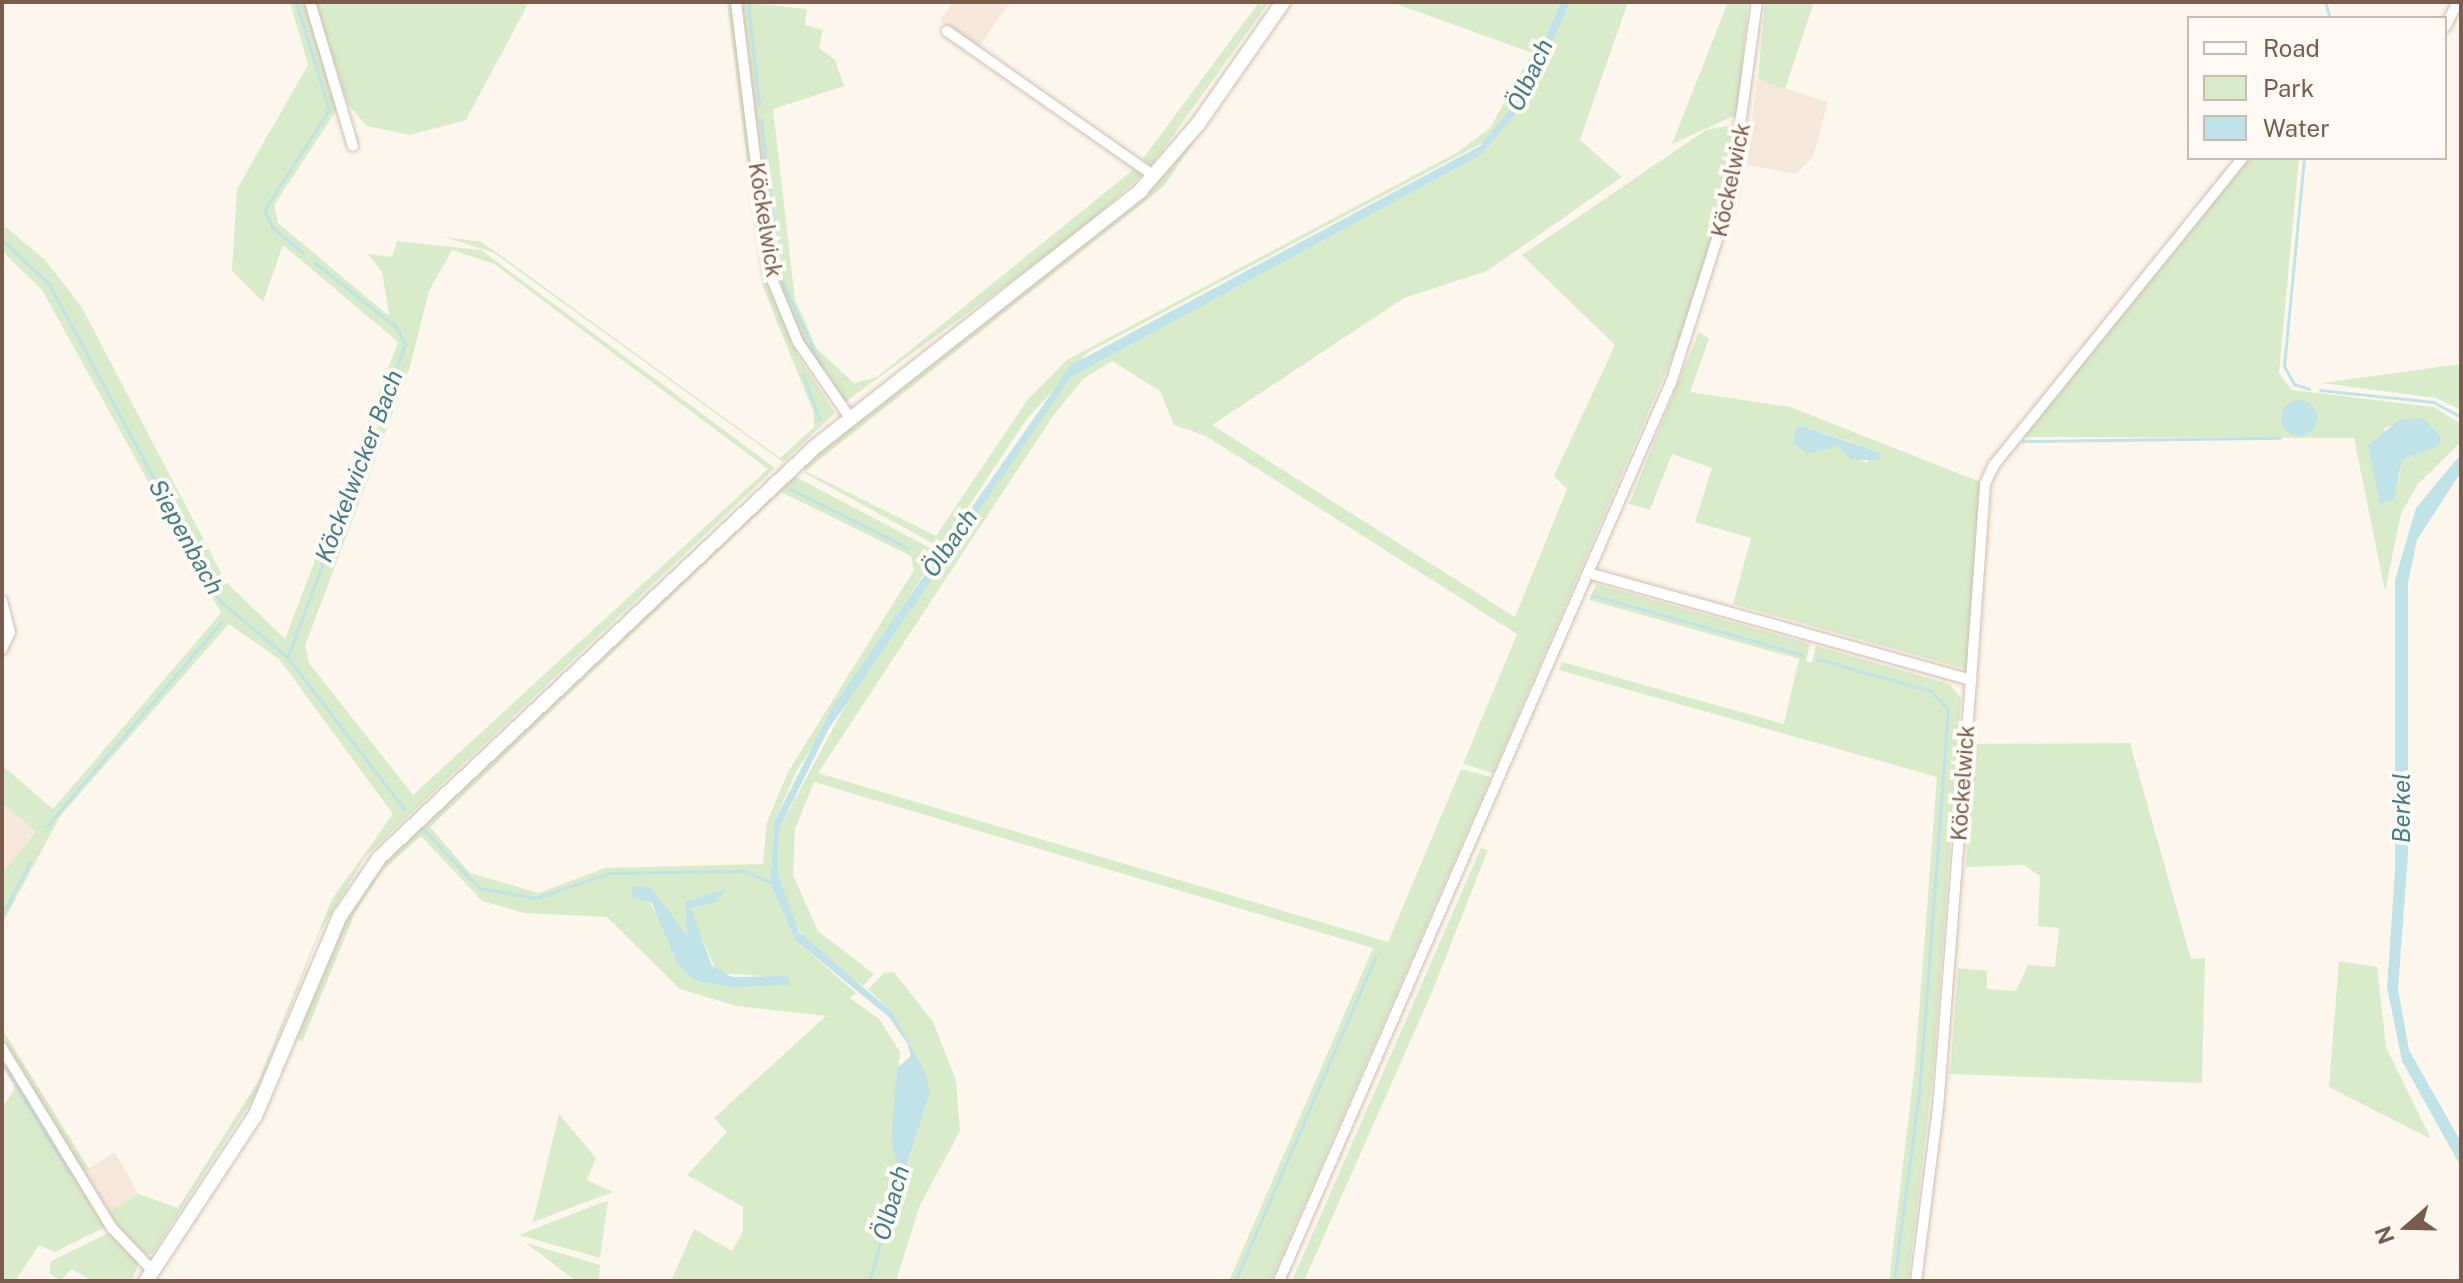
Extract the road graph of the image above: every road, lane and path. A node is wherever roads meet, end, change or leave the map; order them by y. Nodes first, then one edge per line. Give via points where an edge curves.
1 (310, 2) edge
2 (736, 2) edge
3 (1283, 2) edge
4 (1757, 2) edge
5 (2458, 2) edge
6 (2447, 23) edge
7 (947, 31) dead end
8 (353, 146) dead end
9 (2241, 160) edge
10 (1154, 176) junction
11 (850, 418) junction
12 (1588, 573) junction
13 (2, 601) edge
14 (2, 649) edge
15 (1971, 680) junction
16 (2, 1048) edge
17 (150, 1276) edge
18 (1279, 1281) edge
19 (1916, 1281) edge

1 - 8 street
2 - 11 street, Köckelwick via 769,272 798,342
3 - 10 main road
4 - 12 street, Köckelwick via 1743,127 1715,256 1672,380
5 - 6 street
7 - 10 street
9 - 15 street, Köckelwick via 1994,465 1985,484
10 - 11 main road via 1078,245
11 - 17 main road via 380,857 340,916 255,1116
12 - 15 street
12 - 18 street, Köckelwick
13 - 14 street via 10,632
15 - 19 street, Köckelwick via 1941,1080
16 - 17 street via 112,1228

